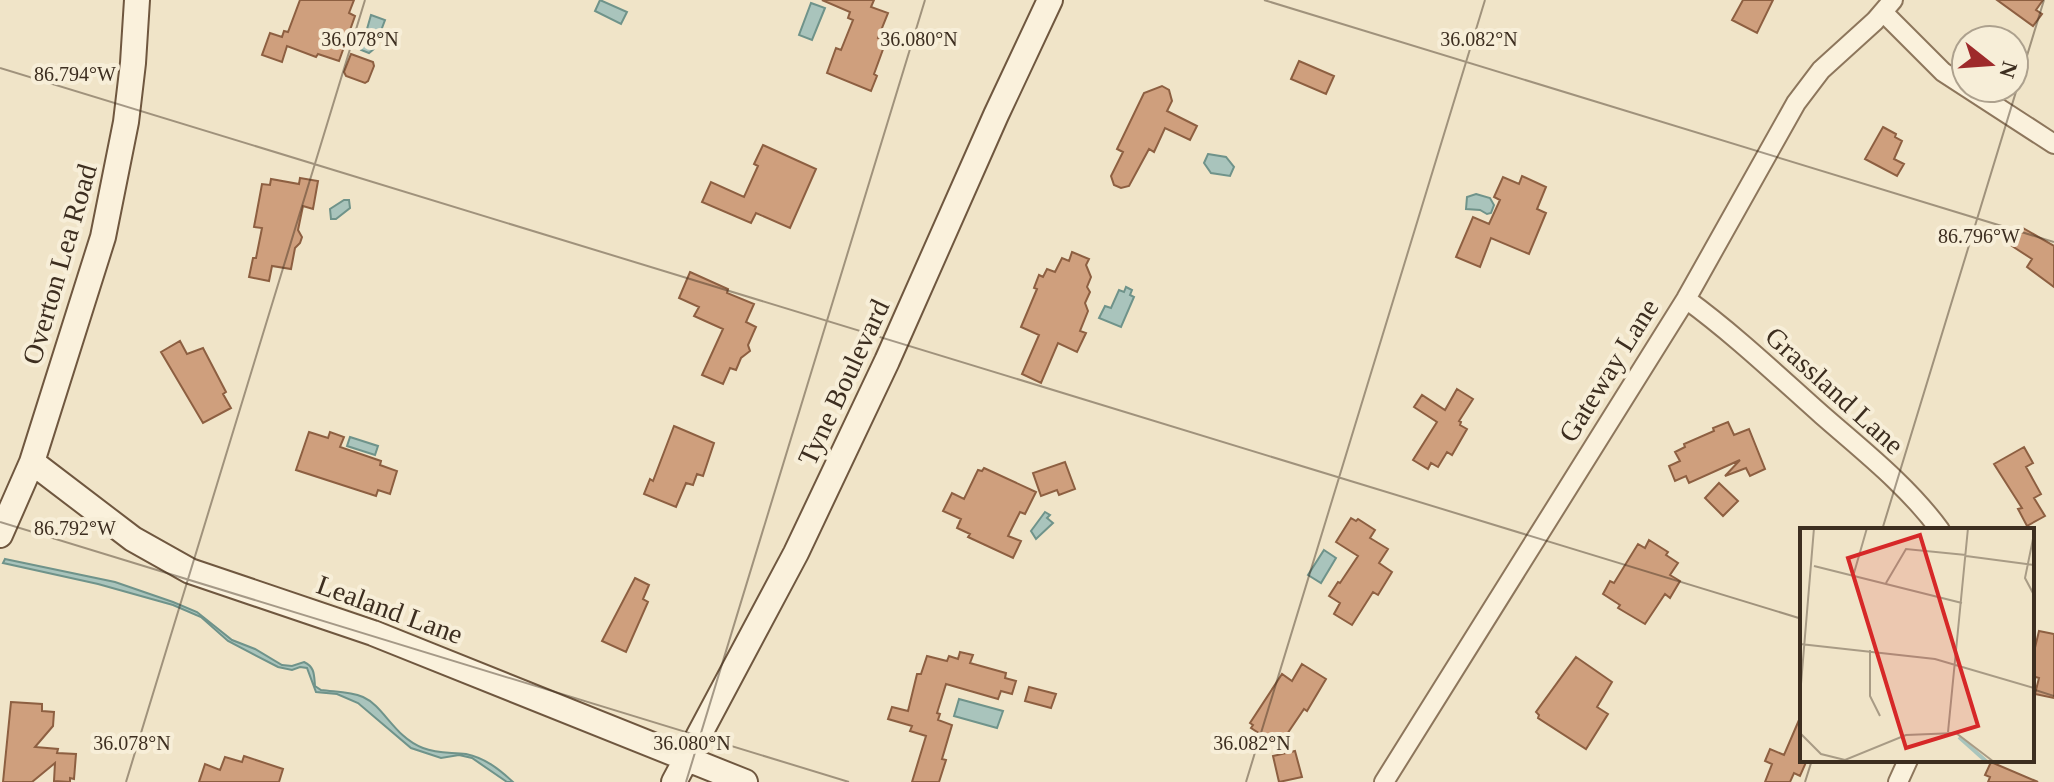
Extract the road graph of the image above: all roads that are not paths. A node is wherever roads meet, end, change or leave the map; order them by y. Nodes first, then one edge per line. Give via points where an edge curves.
1 (137, 0) edge
2 (1050, 0) edge
3 (1888, 6) edge
4 (2054, 144) edge
5 (1686, 299) junction
6 (32, 462) junction
7 (1938, 528) edge
8 (0, 535) edge
9 (688, 758) junction
10 (1907, 762) edge
11 (674, 782) edge
12 (745, 782) edge
13 (1384, 782) edge
14 (1898, 782) edge

1 - 6 street, Overton Lea Road via 126,122 110,208
2 - 9 street, Tyne Boulevard via 829,485
3 - 4 street via 1943,72
3 - 5 street, Gateway Lane via 1803,92
5 - 7 street, Grassland Lane via 1857,446
5 - 13 street, Gateway Lane
6 - 8 street, Overton Lea Road
6 - 9 street, Lealand Lane via 133,539 177,565 373,633
9 - 11 street, Tyne Boulevard
9 - 12 street, Lealand Lane
10 - 14 street

